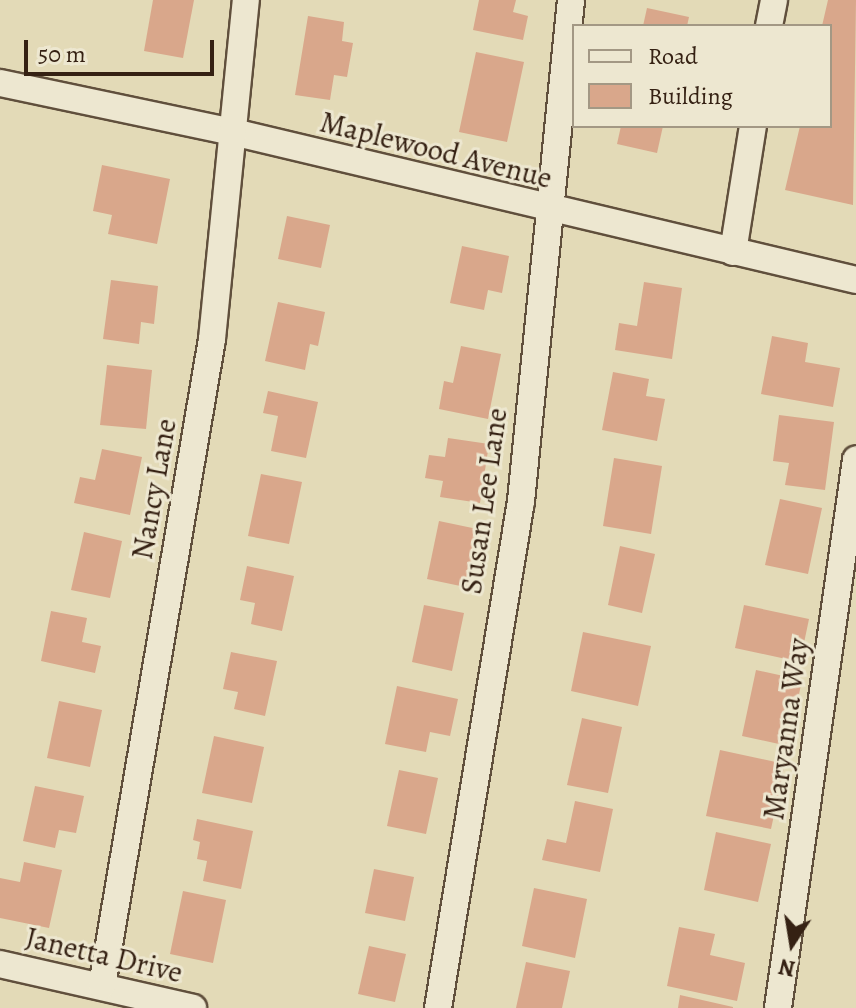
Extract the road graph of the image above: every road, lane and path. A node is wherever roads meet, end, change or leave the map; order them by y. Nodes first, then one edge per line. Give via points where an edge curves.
1 (246, 0) edge
2 (571, 0) edge
3 (774, 0) edge
4 (769, 24) edge
5 (0, 83) edge
6 (753, 128) edge
7 (233, 132) junction
8 (548, 211) junction
9 (733, 252) junction
10 (856, 280) edge
11 (856, 460) edge
12 (0, 964) edge
13 (102, 986) junction
14 (193, 1008) edge
15 (438, 1008) edge
16 (778, 1008) edge

1 - 7 street, Nancy Lane
2 - 8 street, Susan Lee Lane
3 - 4 street
5 - 7 street, Maplewood Avenue
6 - 9 street
7 - 8 street, Maplewood Avenue
7 - 13 street, Nancy Lane via 212,339
8 - 9 street, Maplewood Avenue
8 - 15 street, Susan Lee Lane via 521,501
9 - 10 street, Maplewood Avenue
11 - 16 street, Maryanna Way
12 - 13 street, Janetta Drive
13 - 14 street, Janetta Drive

